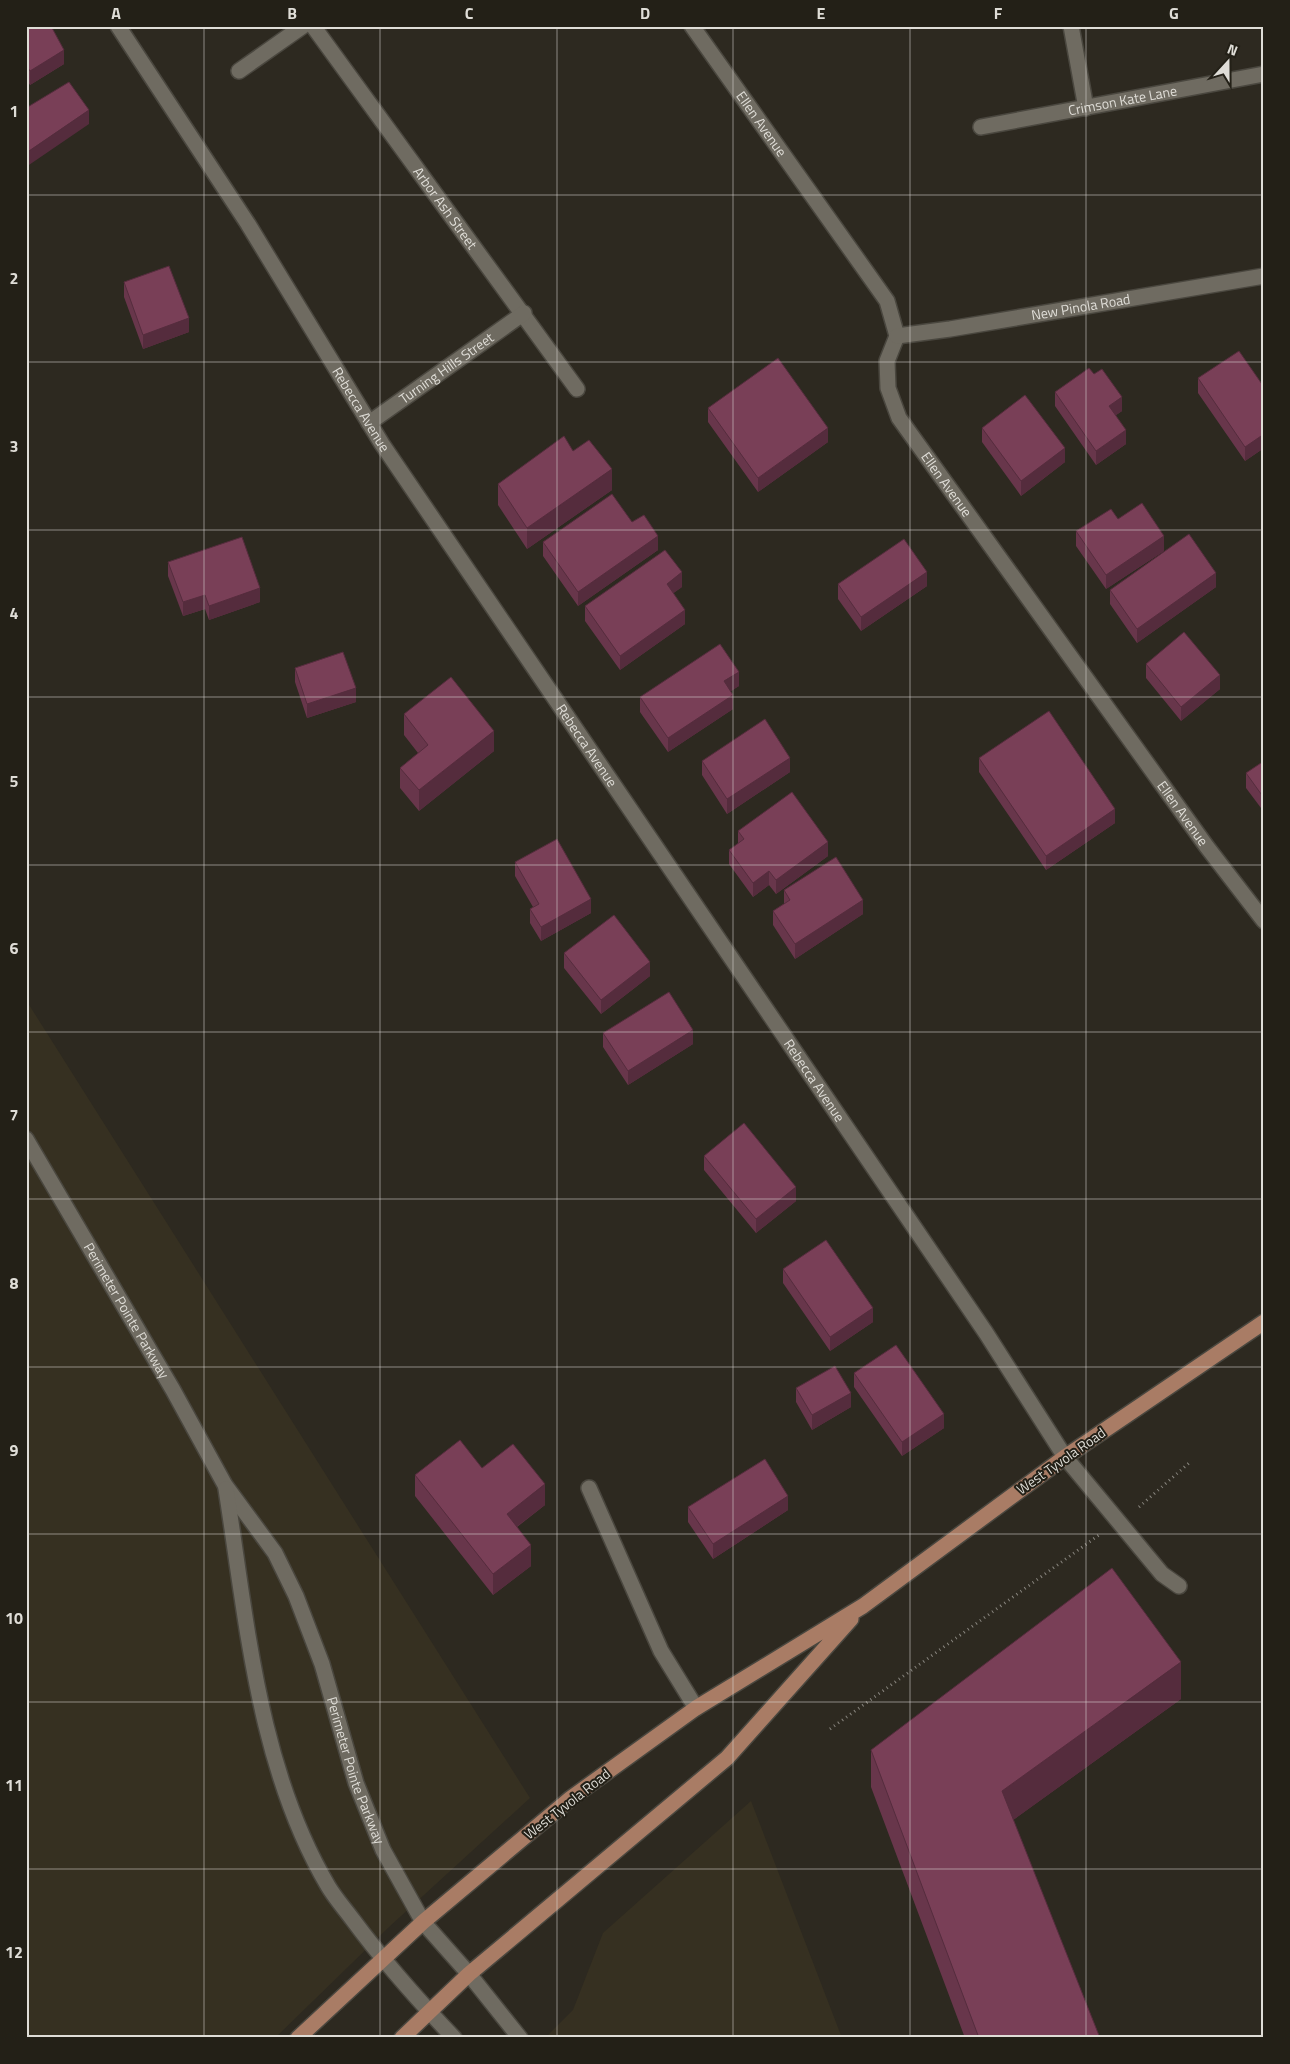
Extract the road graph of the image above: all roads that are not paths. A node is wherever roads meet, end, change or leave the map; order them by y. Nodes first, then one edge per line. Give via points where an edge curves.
1 (118, 26) edge
2 (303, 26) edge
3 (313, 26) edge
4 (692, 26) edge
5 (1071, 26) edge
6 (239, 71) dead end
7 (1264, 74) edge
8 (1086, 108) junction
9 (981, 127) dead end
10 (1264, 276) edge
11 (524, 313) junction
12 (896, 336) junction
13 (577, 389) dead end
14 (369, 423) junction
15 (1264, 922) edge
16 (26, 1139) edge
17 (1264, 1322) edge
18 (1065, 1457) junction
19 (225, 1485) junction
20 (589, 1488) dead end
21 (1180, 1586) dead end
22 (863, 1606) junction
23 (696, 1708) junction
24 (423, 1922) junction
25 (382, 1959) junction
26 (469, 1974) junction
27 (429, 2011) junction
28 (298, 2038) edge
29 (402, 2038) edge
30 (454, 2038) edge
31 (520, 2038) edge

1 - 14 street, Rebecca Avenue via 248,224
2 - 6 street
3 - 11 street, Arbor Ash Street
4 - 12 street, Ellen Avenue via 887,301
5 - 8 street
7 - 8 street, Crimson Kate Lane
8 - 9 street, Crimson Kate Lane
10 - 12 street, New Pinola Road
11 - 13 street, Arbor Ash Street
11 - 14 street, Turning Hills Street
12 - 15 street, Ellen Avenue via 887,361 888,388 900,418
14 - 18 street, Rebecca Avenue via 981,1325
16 - 19 street, Perimeter Pointe Parkway
17 - 18 main road, West Tyvola Road
18 - 21 street, Rebecca Avenue via 1162,1574
18 - 22 main road, West Tyvola Road
19 - 24 street, Perimeter Pointe Parkway via 275,1553 296,1596 322,1664 356,1783 383,1850
19 - 25 street, Perimeter Pointe Parkway via 263,1714 286,1796 304,1842 329,1888
20 - 23 street via 661,1651
22 - 23 main road, West Tyvola Road
22 - 26 main road, West Tyvola Road via 727,1758
23 - 24 main road, West Tyvola Road via 571,1798
24 - 25 main road, West Tyvola Road
24 - 26 street, Perimeter Pointe Parkway
25 - 27 street, Perimeter Pointe Parkway
25 - 28 main road, West Tyvola Road
26 - 27 main road, West Tyvola Road
26 - 31 street, Perimeter Pointe Parkway
27 - 29 main road, West Tyvola Road
27 - 30 street, Perimeter Pointe Parkway

